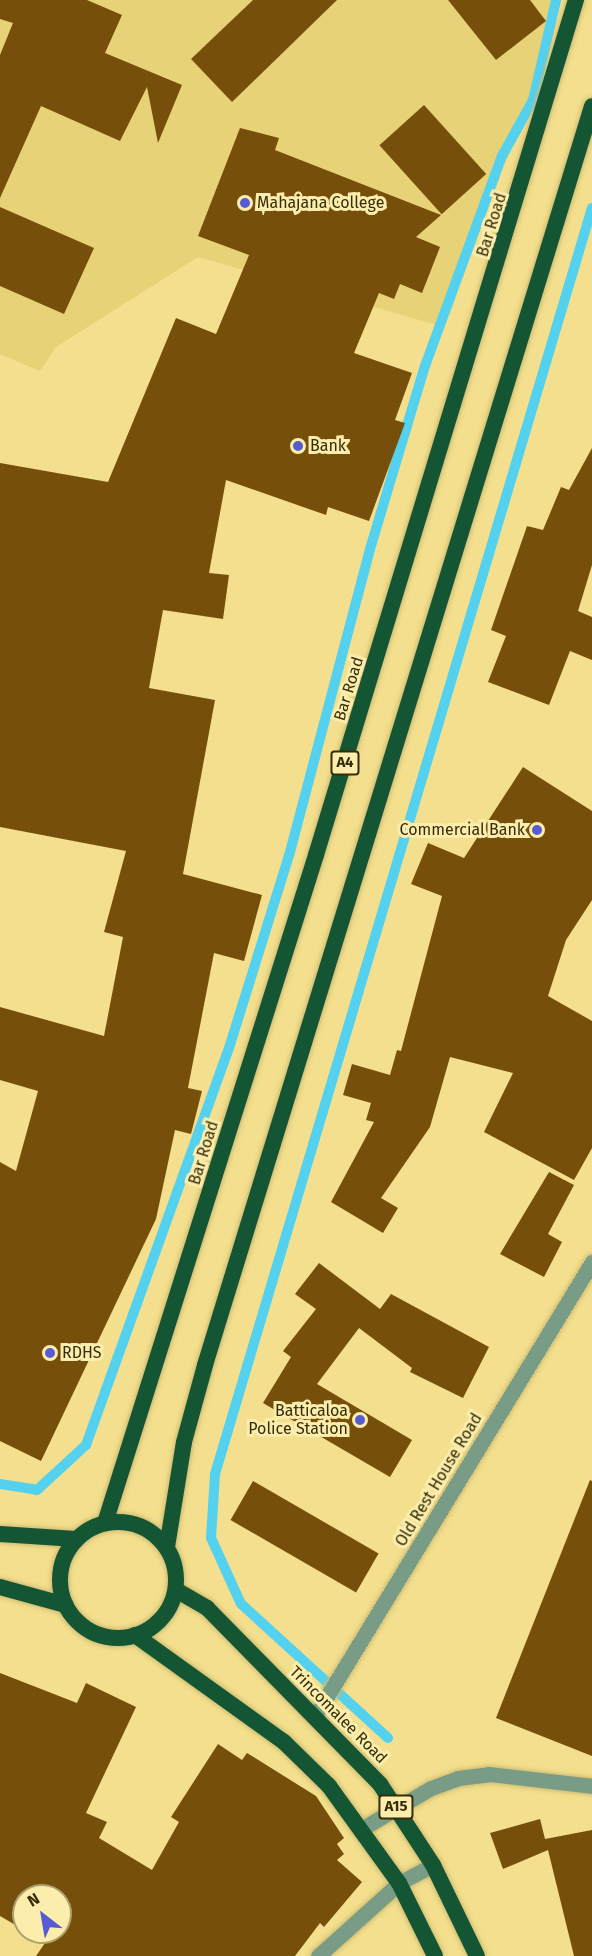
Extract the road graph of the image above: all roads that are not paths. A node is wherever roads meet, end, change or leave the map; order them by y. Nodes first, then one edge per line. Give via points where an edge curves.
1 (576, 0) edge
2 (592, 106) edge
3 (592, 1262) edge
4 (105, 1523) junction
5 (0, 1534) edge
6 (76, 1539) junction
7 (167, 1547) junction
8 (0, 1587) edge
9 (176, 1590) junction
10 (66, 1605) junction
11 (135, 1635) junction
12 (315, 1716) junction
13 (592, 1786) edge
14 (396, 1808) junction
15 (363, 1828) junction
16 (433, 1865) junction
17 (399, 1883) junction
18 (318, 1956) edge
19 (435, 1956) edge
20 (477, 1956) edge

1 - 4 highway, Bar Road / A4 via 327,821
2 - 7 highway via 205,1365 184,1442
3 - 12 street, Old Rest House Road
4 - 6 highway
4 - 7 highway via 140,1525
5 - 6 highway
6 - 10 highway via 61,1570
7 - 9 highway via 177,1575
8 - 10 highway
9 - 11 highway via 162,1618
9 - 12 highway, Trincomalee Road / A15 via 207,1608
10 - 11 highway via 75,1618 102,1636
11 - 15 highway, A15 via 284,1742
12 - 14 highway, Trincomalee Road / A15 via 361,1761
13 - 14 street via 489,1774 431,1788
14 - 15 street
14 - 16 highway, Trincomalee Road / A15
15 - 17 highway, A15
16 - 17 street
16 - 20 highway, Trincomalee Road / A15
17 - 18 street
17 - 19 highway, A15

